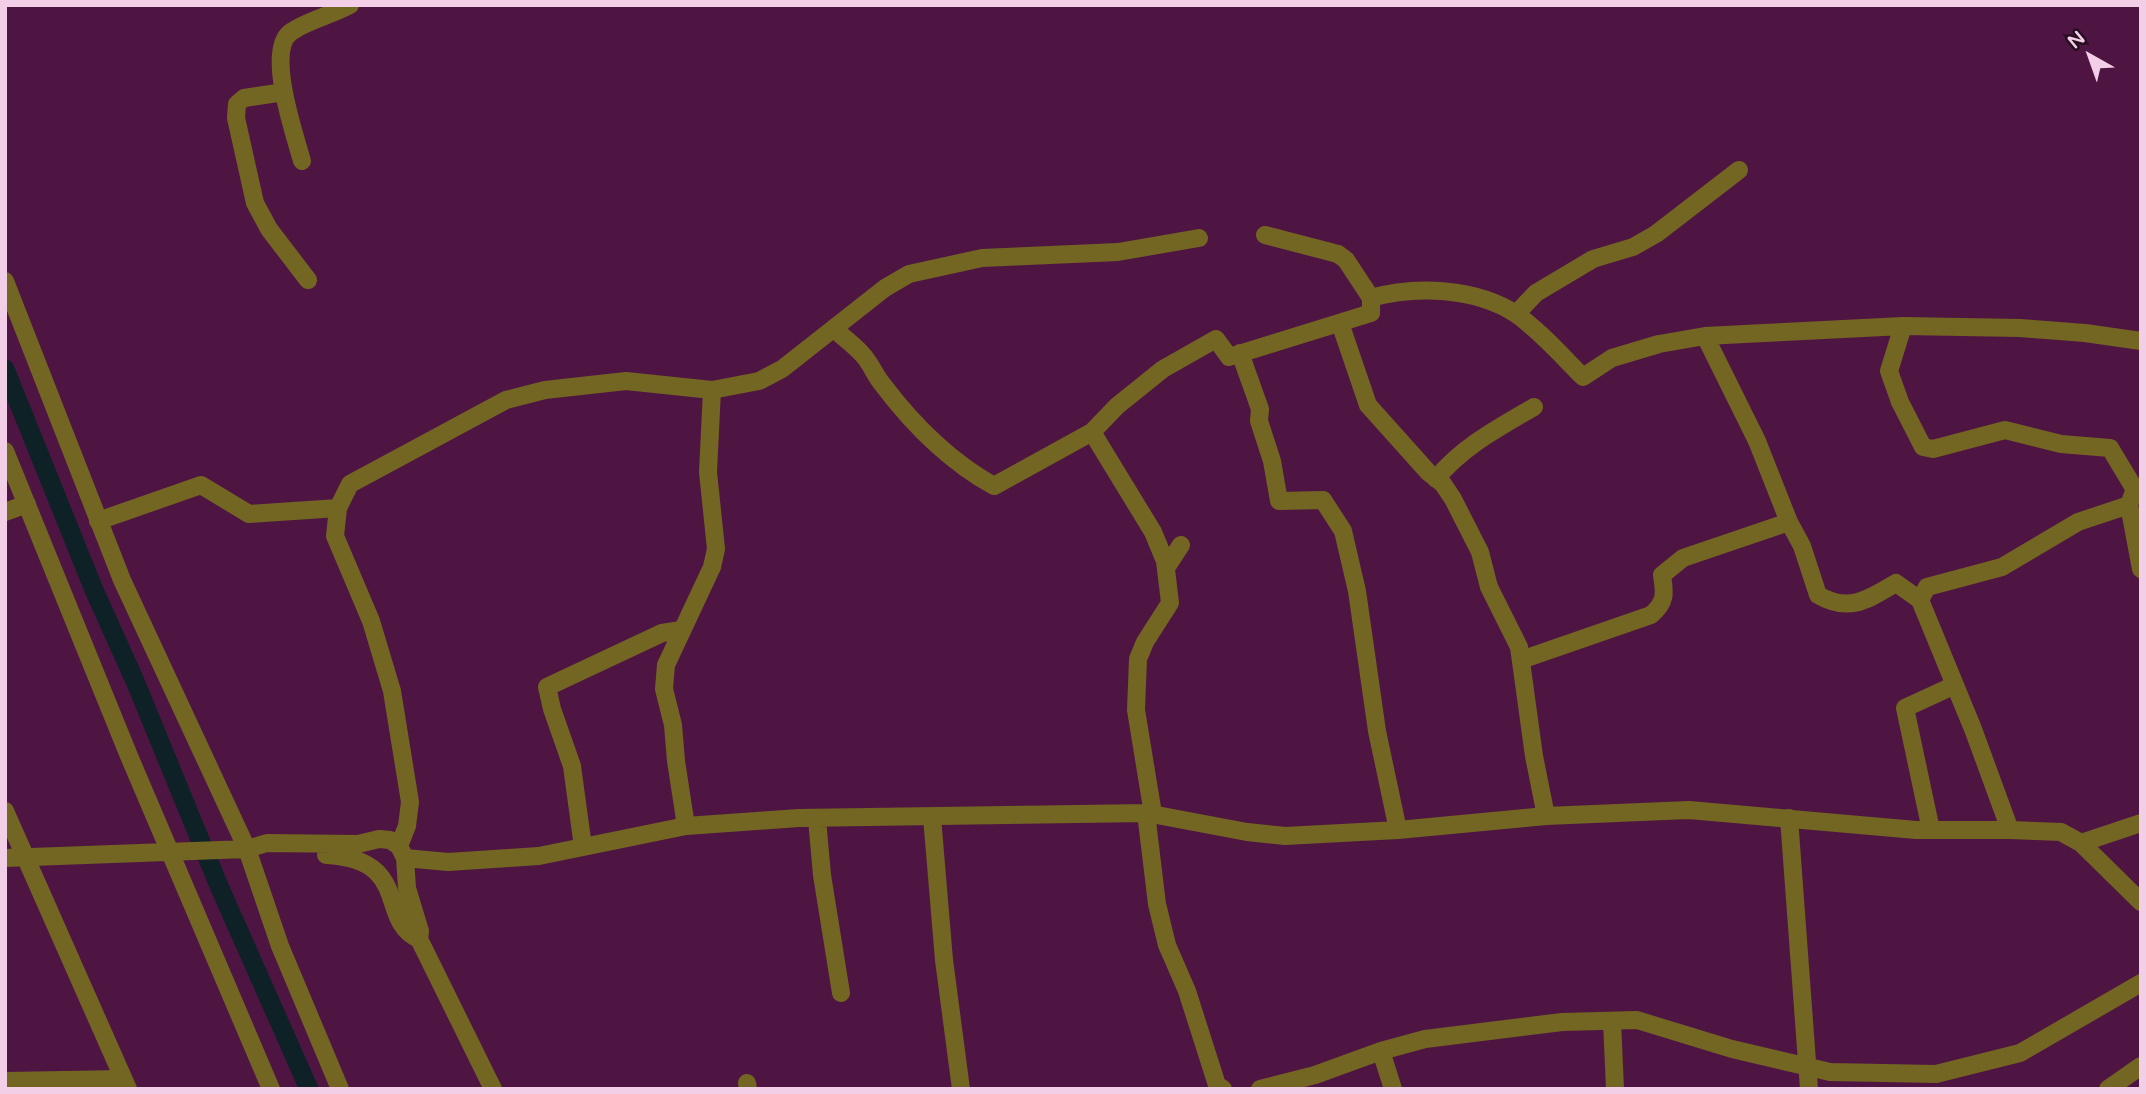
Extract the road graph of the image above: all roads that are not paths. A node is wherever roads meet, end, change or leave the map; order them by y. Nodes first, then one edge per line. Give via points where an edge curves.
1 (350, 5) edge
2 (284, 92) junction
3 (302, 161) dead end
4 (1739, 170) dead end
5 (1265, 235) dead end
6 (1199, 238) dead end
7 (299, 269) dead end
8 (5, 281) edge
9 (1371, 298) junction
10 (1516, 314) junction
11 (1340, 323) junction
12 (1903, 326) junction
13 (834, 329) junction
14 (1705, 336) junction
15 (2141, 341) edge
16 (1240, 353) junction
17 (712, 390) junction
18 (1534, 407) dead end
19 (1092, 432) junction
20 (5, 451) edge
21 (1436, 479) junction
22 (2135, 494) edge
23 (27, 504) junction
24 (338, 508) junction
25 (5, 512) edge
26 (98, 521) junction
27 (1789, 522) junction
28 (1181, 545) dead end
29 (1166, 568) junction
30 (2141, 569) edge
31 (1920, 600) junction
32 (681, 630) junction
33 (1521, 660) junction
34 (1955, 685) junction
35 (5, 811) edge
36 (1149, 814) junction
37 (1546, 816) junction
38 (932, 817) junction
39 (817, 818) junction
40 (1789, 818) junction
41 (2141, 823) edge
42 (686, 826) junction
43 (1931, 830) junction
44 (2010, 830) junction
45 (1398, 831) junction
46 (2081, 843) junction
47 (583, 848) junction
48 (239, 849) junction
49 (180, 852) junction
50 (403, 856) junction
51 (5, 858) edge
52 (25, 858) junction
53 (380, 875) junction
54 (2141, 902) edge
55 (419, 939) junction
56 (2141, 983) edge
57 (841, 993) dead end
58 (1612, 1021) junction
59 (1381, 1051) junction
60 (2141, 1066) edge
61 (1809, 1067) junction
62 (5, 1081) edge
63 (1938, 1081) edge
64 (1317, 1082) edge
65 (125, 1084) edge
66 (271, 1089) edge
67 (340, 1089) edge
68 (493, 1089) edge
69 (961, 1089) edge
70 (1223, 1089) edge
71 (1260, 1089) edge
72 (1393, 1089) edge
73 (1615, 1089) edge
74 (1808, 1089) edge
75 (2108, 1089) edge

1 - 2 street via 286,36 281,57
2 - 3 street
2 - 7 street via 244,98 235,109 255,203
4 - 10 street via 1656,234 1565,275 1536,293
5 - 9 street via 1338,254
6 - 13 street via 1118,252 982,258 909,274
8 - 26 street
9 - 10 street via 1394,291 1433,291 1479,297
9 - 11 street via 1371,313
10 - 14 street via 1583,377 1612,358
11 - 16 street
11 - 21 street via 1368,405
12 - 14 street
12 - 15 street via 2085,332
12 - 22 street via 1889,371 1923,447 1933,449 2005,430 2061,444 2110,448
13 - 17 street via 760,381
13 - 19 street via 864,355 882,384 944,454 994,486
14 - 27 street via 1757,441
16 - 19 street via 1229,357 1216,340 1163,369
16 - 45 street via 1262,414 1259,421 1279,501 1323,500 1343,531
17 - 24 street via 626,381 545,390 506,400 350,484
17 - 32 street via 708,472 716,549
18 - 21 street via 1471,445
19 - 29 street via 1153,532
20 - 23 street
21 - 33 street via 1453,499 1480,552 1489,587
22 - 30 street
22 - 31 street via 2002,567 1927,587
23 - 25 street
23 - 49 street via 124,744
24 - 26 street via 249,514 201,485
24 - 50 street via 334,536 371,621 392,691 410,802
26 - 48 street
27 - 31 street via 1818,595 1827,601 1851,606 1896,583
27 - 33 street via 1683,558 1662,575 1665,597 1651,615
28 - 29 street
29 - 36 street via 1170,603 1138,659 1136,710
31 - 34 street
32 - 42 street via 666,665 664,689
32 - 47 street via 662,633 547,687 572,766
33 - 37 street
34 - 43 street via 1906,708
34 - 44 street
35 - 52 street
36 - 38 street
36 - 45 street via 1284,836
36 - 70 street via 1157,904 1167,945 1217,1085
37 - 40 street via 1689,810
37 - 45 street
38 - 39 street
38 - 69 street
39 - 42 street
39 - 57 street
40 - 43 street
40 - 61 street
41 - 46 street
42 - 47 street
43 - 44 street
44 - 46 street via 2061,832
46 - 54 street
47 - 50 street via 448,862
48 - 49 street
48 - 50 street via 267,844 358,845 385,839
48 - 53 street via 349,857
48 - 67 street
49 - 52 street
49 - 66 street
50 - 53 street via 396,876
50 - 55 street
51 - 52 street
52 - 65 street
53 - 55 street via 404,928
55 - 68 street
56 - 63 street via 2020,1053
58 - 59 street via 1562,1022 1426,1039
58 - 61 street via 1637,1020
58 - 73 street
59 - 64 street
59 - 72 street
60 - 75 street
61 - 63 street
61 - 74 street
62 - 65 street
64 - 71 street

